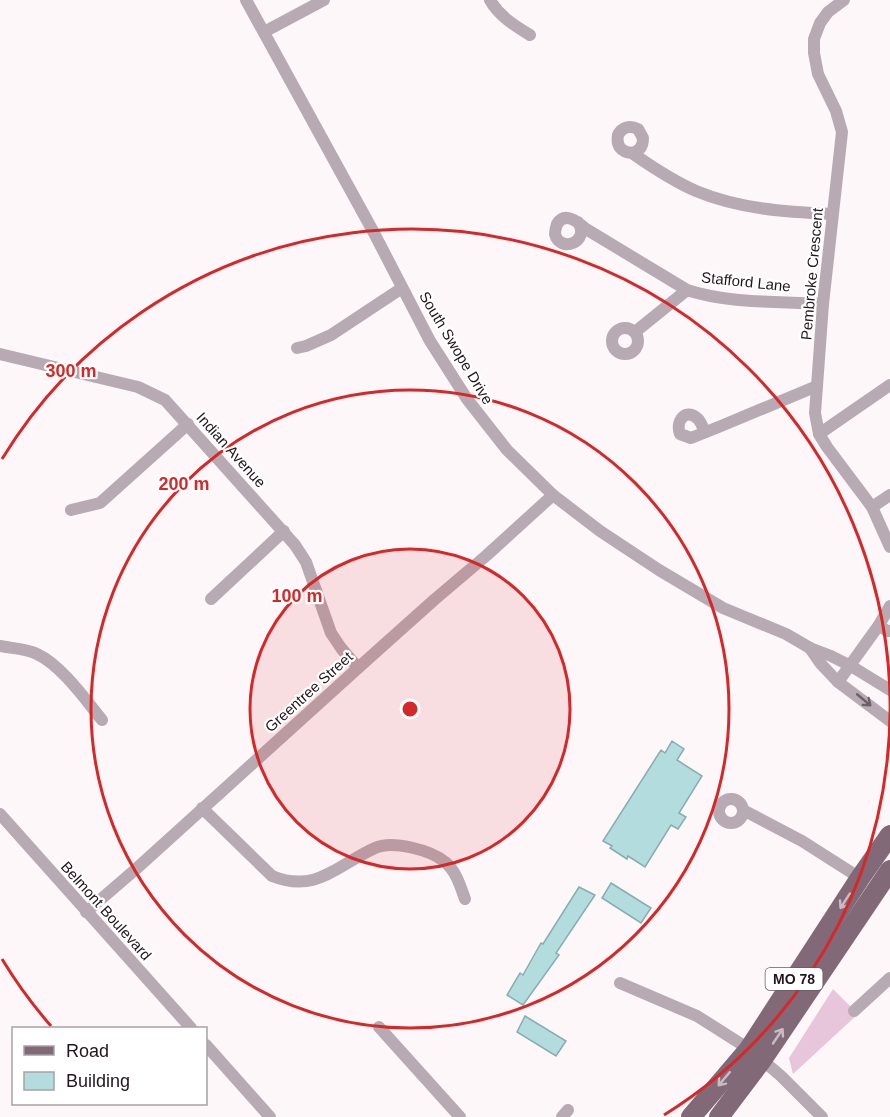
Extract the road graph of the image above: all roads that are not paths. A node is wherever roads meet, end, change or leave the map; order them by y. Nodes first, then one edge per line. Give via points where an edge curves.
1 (246, 0) edge
2 (324, 0) edge
3 (490, 0) edge
4 (844, 0) edge
5 (264, 32) junction
6 (530, 35) dead end
7 (632, 153) dead end
8 (832, 214) junction
9 (578, 222) dead end
10 (402, 288) junction
11 (687, 290) junction
12 (823, 304) junction
13 (635, 332) dead end
14 (297, 348) dead end
15 (0, 354) edge
16 (890, 385) edge
17 (817, 386) junction
18 (188, 424) junction
19 (705, 432) dead end
20 (819, 434) junction
21 (553, 495) junction
22 (890, 495) edge
23 (872, 507) junction
24 (71, 510) dead end
25 (284, 531) junction
26 (890, 547) edge
27 (210, 599) dead end
28 (890, 606) edge
29 (885, 628) edge
30 (0, 646) edge
31 (810, 648) junction
32 (851, 666) junction
33 (358, 668) junction
34 (838, 682) junction
35 (890, 690) edge
36 (102, 720) dead end
37 (890, 721) edge
38 (202, 808) junction
39 (743, 810) dead end
40 (0, 814) edge
41 (890, 835) edge
42 (890, 870) edge
43 (860, 878) junction
44 (465, 898) dead end
45 (86, 912) junction
46 (890, 978) edge
47 (620, 983) dead end
48 (854, 1011) dead end
49 (188, 1027) edge
50 (379, 1027) dead end
51 (207, 1046) edge
52 (755, 1054) junction
53 (270, 1117) edge
54 (460, 1117) edge
55 (691, 1117) edge
56 (719, 1117) edge
57 (822, 1117) edge

1 - 5 street, South Swope Drive
2 - 5 street
3 - 6 street via 512,24
4 - 8 street, Pembroke Crescent via 828,12 814,39 818,74 842,132
5 - 10 street, South Swope Drive
7 - 8 street via 673,180 730,202
8 - 12 street, Pembroke Crescent
9 - 11 street, Stafford Lane
10 - 14 street via 331,335
10 - 21 street, South Swope Drive via 466,399 507,450
11 - 12 street, Stafford Lane via 704,296
11 - 13 street
12 - 17 street, Pembroke Crescent
15 - 18 street, Indian Avenue via 138,387 165,400
16 - 20 street
17 - 19 street
17 - 20 street, Pembroke Crescent via 815,413
18 - 24 street via 100,503
18 - 25 street, Indian Avenue
20 - 23 street, Pembroke Crescent
21 - 31 street, South Swope Drive via 600,531 723,608
21 - 33 street, Greentree Street
22 - 23 street
23 - 26 street, Pembroke Crescent
25 - 27 street
25 - 33 street, Indian Avenue via 306,562 331,633
28 - 29 street
29 - 32 street
30 - 36 street via 36,653 57,668
31 - 32 street, South Swope Drive
31 - 34 street, South Swope Drive
32 - 34 street
32 - 35 street, South Swope Drive
33 - 38 street, Greentree Street
34 -> 37 street, South Swope Drive
38 - 44 street via 272,876 282,880 312,881 377,847 402,846 424,850 445,862 458,879
38 - 45 street, Greentree Street
39 - 43 street
40 - 45 street, Belmont Boulevard
41 - 43 main road, MO 78
52 -> 42 main road, MO 78
43 -> 52 main road, MO 78
45 - 49 street, Belmont Boulevard
46 - 48 street
47 - 52 street via 697,1016
50 - 54 street
51 - 53 street
52 -> 55 main road, MO 78
52 - 56 main road, MO 78
52 - 57 street

